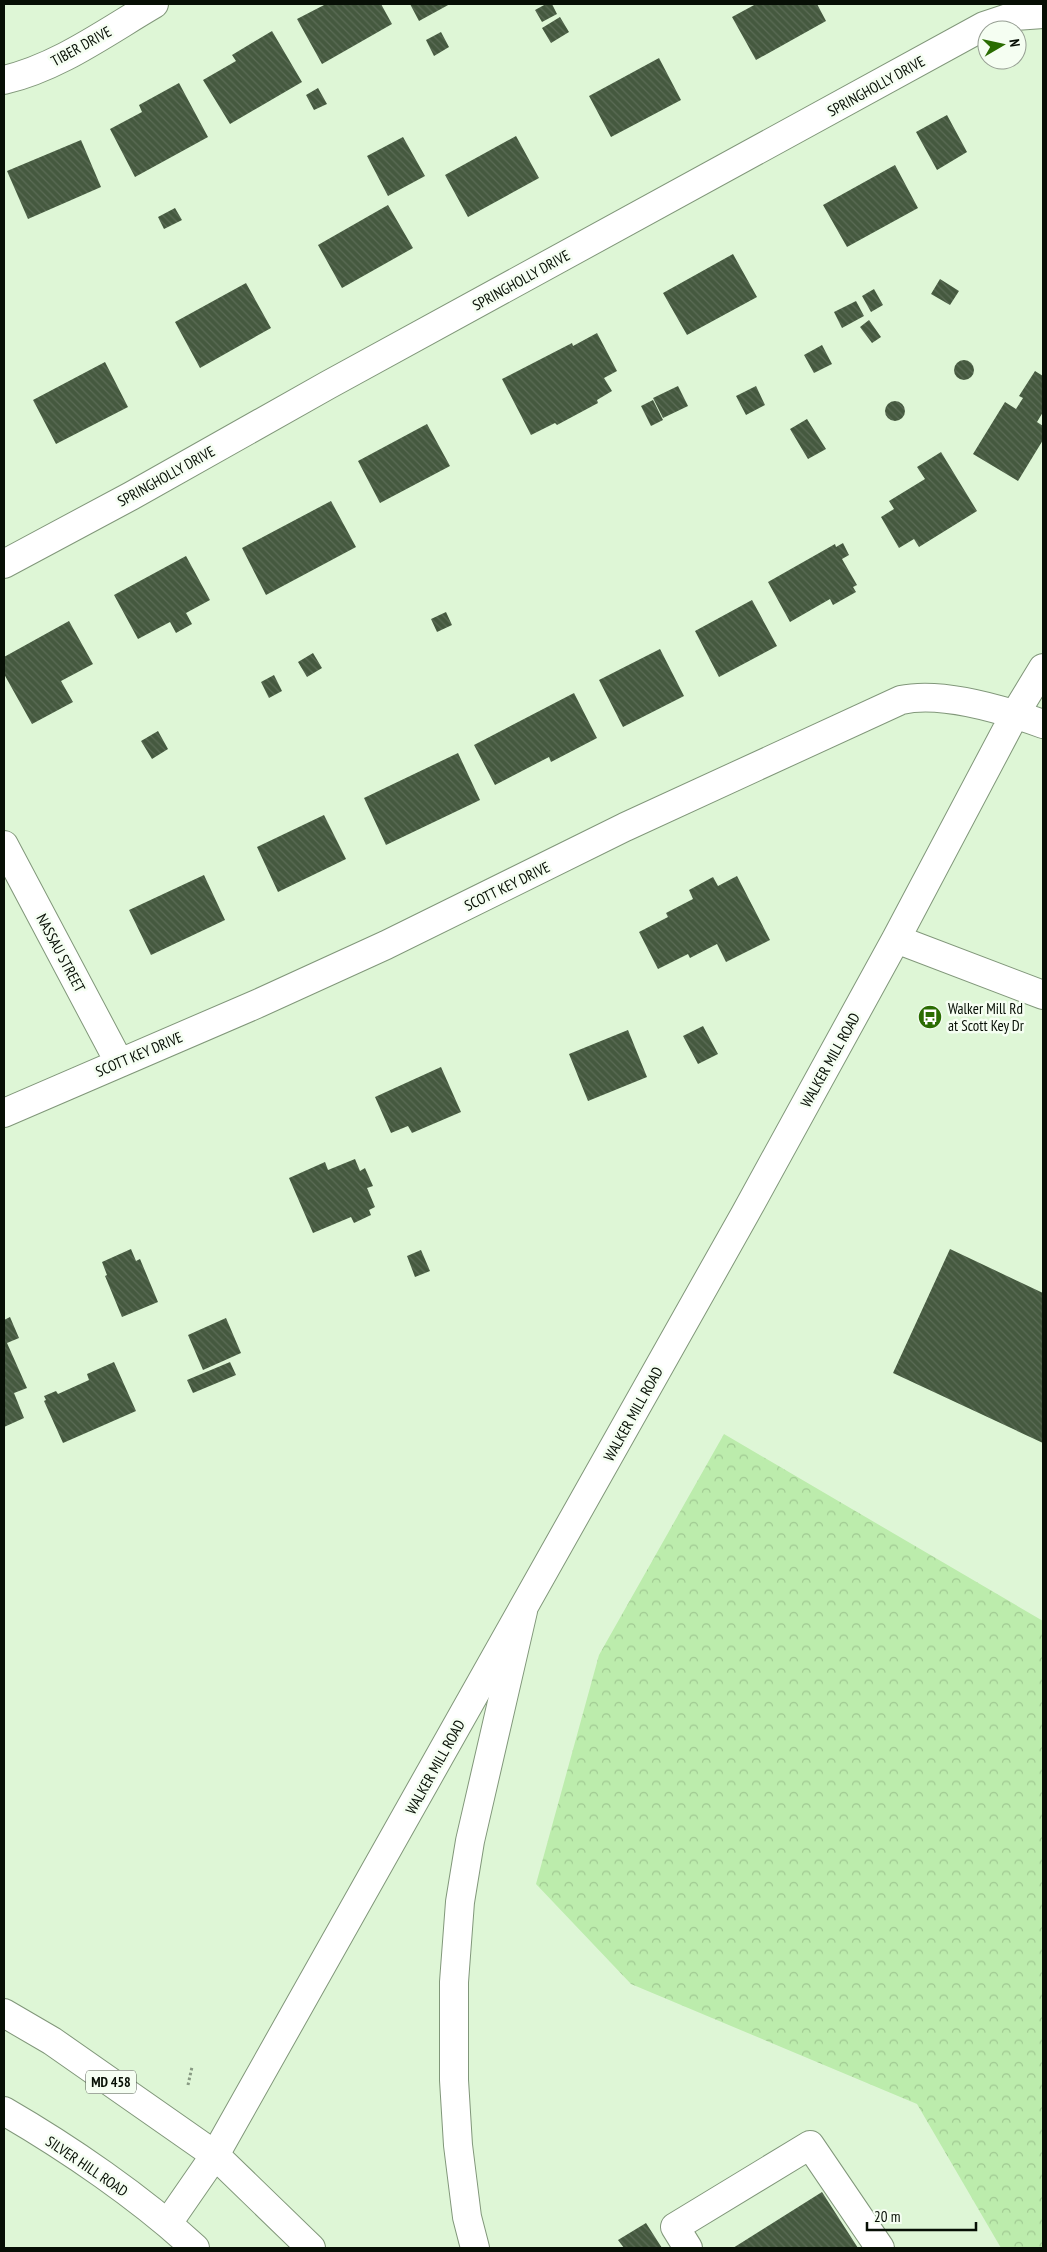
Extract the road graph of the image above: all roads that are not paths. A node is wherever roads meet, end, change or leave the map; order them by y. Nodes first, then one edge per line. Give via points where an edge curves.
1 (154, 4) edge
2 (1043, 14) edge
3 (4, 80) edge
4 (4, 564) edge
5 (1043, 668) edge
6 (1015, 714) junction
7 (1043, 724) edge
8 (4, 845) edge
9 (896, 939) junction
10 (1043, 995) edge
11 (119, 1062) junction
12 (4, 1113) edge
13 (522, 1612) junction
14 (4, 2013) edge
15 (4, 2111) edge
16 (215, 2155) junction
17 (168, 2223) junction
18 (194, 2248) edge
19 (311, 2248) edge
20 (475, 2248) edge
21 (688, 2248) edge
22 (880, 2248) edge

1 - 3 street, TIBER DRIVE via 58,61
2 - 4 street, SPRINGHOLLY DRIVE via 1014,16 984,26
5 - 6 street, WALKER MILL ROAD
6 - 7 street, SCOTT KEY DRIVE
6 - 9 street, WALKER MILL ROAD
6 - 11 street, SCOTT KEY DRIVE via 925,696 901,700 625,828 377,949
8 - 11 street, NASSAU STREET
9 - 10 street
9 - 13 street, WALKER MILL ROAD
11 - 12 street, SCOTT KEY DRIVE
13 - 16 street, WALKER MILL ROAD
13 - 20 street via 470,1841 460,1902 454,1982 458,2145 467,2217
14 - 16 street, MD 458 via 52,2041
15 - 17 street, SILVER HILL ROAD
16 - 17 street, WALKER MILL ROAD
16 - 19 street
17 - 18 street
21 - 22 street via 675,2227 810,2145

